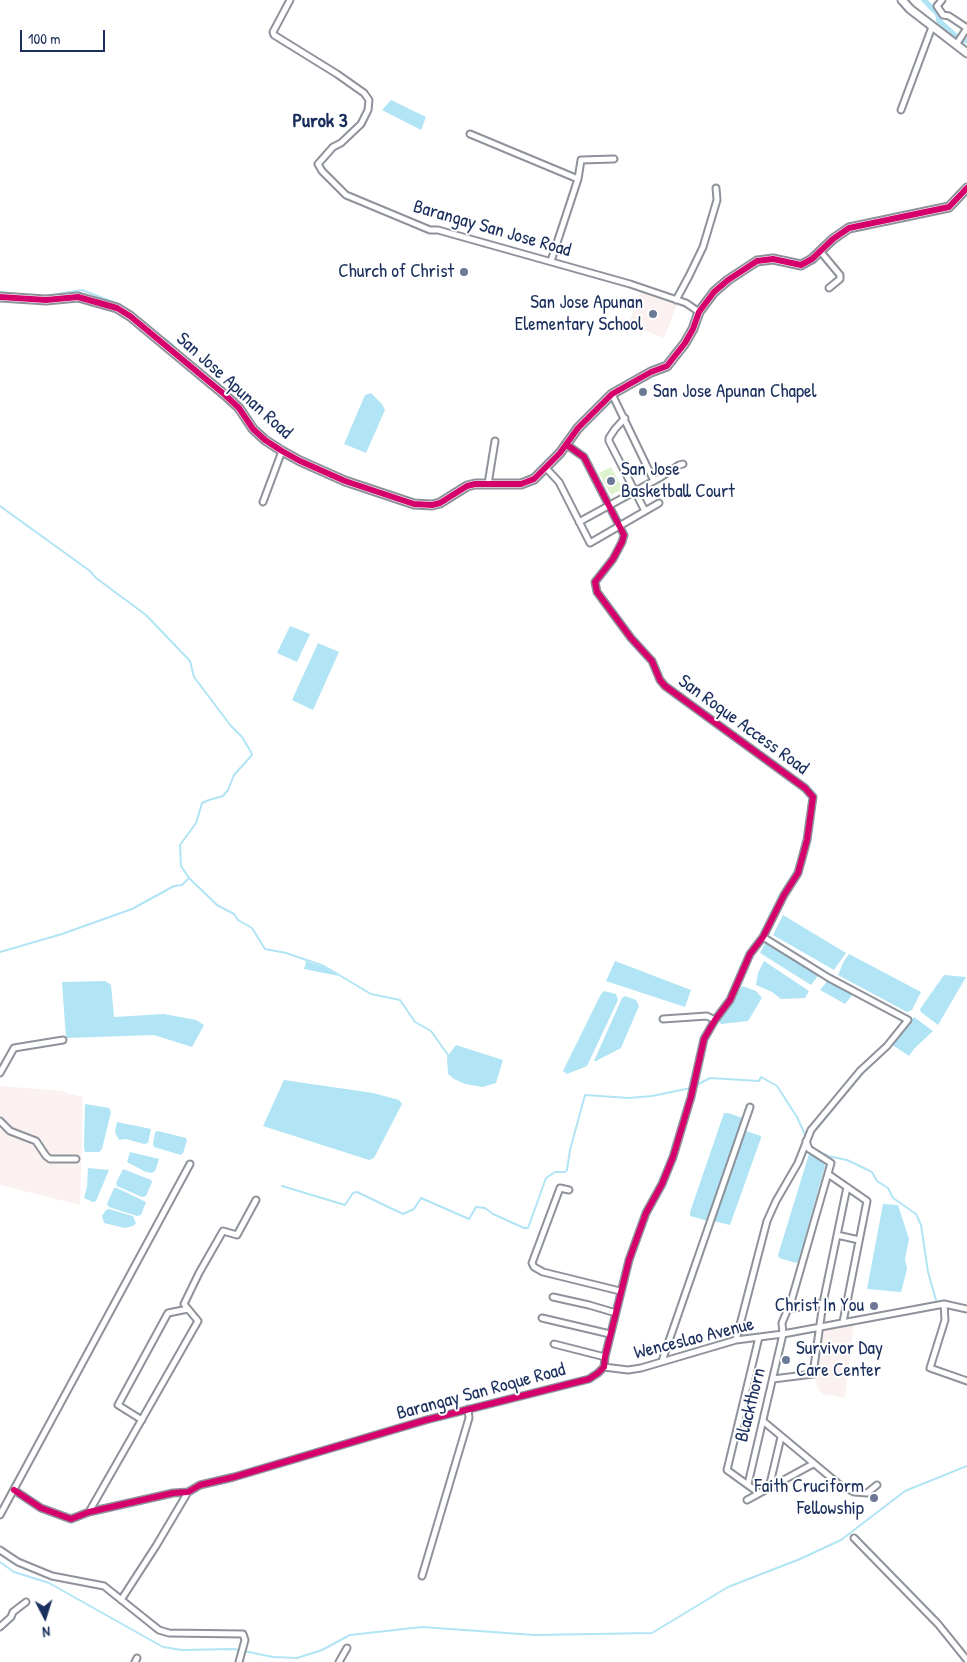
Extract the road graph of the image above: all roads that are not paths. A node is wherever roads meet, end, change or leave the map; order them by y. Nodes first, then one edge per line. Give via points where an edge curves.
1 (290, 0) edge
2 (902, 0) edge
3 (942, 0) edge
4 (966, 25) edge
5 (932, 27) junction
6 (959, 41) junction
7 (967, 53) edge
8 (902, 110) dead end
9 (470, 134) dead end
10 (614, 159) dead end
11 (578, 179) junction
12 (716, 188) dead end
13 (967, 188) edge
14 (820, 251) junction
15 (551, 261) junction
16 (829, 288) dead end
17 (0, 297) edge
18 (676, 300) junction
19 (699, 312) junction
20 (612, 394) junction
21 (625, 418) junction
22 (495, 441) dead end
23 (567, 445) junction
24 (282, 451) junction
25 (683, 464) dead end
26 (546, 468) junction
27 (654, 481) junction
28 (488, 484) junction
29 (635, 491) junction
30 (263, 502) dead end
31 (659, 503) dead end
32 (608, 506) junction
33 (645, 512) junction
34 (579, 522) junction
35 (618, 526) junction
36 (763, 937) junction
37 (663, 1019) dead end
38 (715, 1020) junction
39 (63, 1040) dead end
40 (0, 1073) edge
41 (750, 1107) dead end
42 (0, 1121) edge
43 (806, 1140) junction
44 (76, 1159) dead end
45 (190, 1164) dead end
46 (828, 1174) junction
47 (847, 1188) junction
48 (569, 1190) dead end
49 (256, 1200) dead end
50 (837, 1235) junction
51 (859, 1240) junction
52 (620, 1291) junction
53 (553, 1297) dead end
54 (823, 1303) junction
55 (944, 1304) junction
56 (789, 1309) junction
57 (967, 1309) edge
58 (188, 1310) junction
59 (616, 1314) junction
60 (542, 1318) dead end
61 (843, 1322) junction
62 (820, 1327) junction
63 (610, 1334) junction
64 (784, 1334) junction
65 (759, 1337) junction
66 (736, 1340) junction
67 (554, 1344) dead end
68 (605, 1357) junction
69 (662, 1361) junction
70 (604, 1367) junction
71 (773, 1379) junction
72 (967, 1381) edge
73 (468, 1409) junction
74 (142, 1420) junction
75 (763, 1421) junction
76 (781, 1437) junction
77 (813, 1464) junction
78 (748, 1484) junction
79 (876, 1485) dead end
80 (769, 1488) junction
81 (14, 1490) junction
82 (188, 1492) junction
83 (759, 1493) junction
84 (747, 1500) dead end
85 (89, 1512) junction
86 (0, 1515) edge
87 (854, 1538) dead end
88 (0, 1550) edge
89 (422, 1576) dead end
90 (121, 1600) junction
91 (26, 1602) dead end
92 (0, 1627) edge
93 (347, 1648) dead end
94 (967, 1660) edge
95 (239, 1662) edge
96 (339, 1662) edge

1 - 15 street, Barangay San Jose Road via 274,35 364,93 369,100 361,124 318,164 322,171 346,195 430,230
2 - 5 street
3 - 4 street via 937,6 943,15
4 - 6 street
5 - 6 street
5 - 8 street
6 - 7 street
9 - 11 street
10 - 11 street via 581,160
11 - 15 street
12 - 18 street via 717,200 703,247
13 - 14 street, San Jose Apunan Road via 949,206 850,228
14 - 16 street via 840,274 840,279
14 - 19 street, San Jose Apunan Road via 801,265 773,259 757,261 714,292
15 - 18 street, Barangay San Jose Road
17 - 24 street, San Jose Apunan Road via 46,300 78,297 117,308 226,395 253,429
18 - 19 street, Barangay San Jose Road
19 - 20 street, San Jose Apunan Road via 685,343 667,366
20 - 21 street
20 - 23 street, San Jose Apunan Road via 578,428
21 - 27 street
21 - 29 street via 609,441
22 - 28 street
23 - 26 street, San Jose Apunan Road
23 - 32 street, San Roque Access Road via 584,457
24 - 28 street, San Jose Apunan Road via 345,481 414,504 440,503 467,486
24 - 30 street
25 - 27 street
26 - 28 street, San Jose Apunan Road via 534,479 521,484
26 - 34 street via 559,482
27 - 29 street
29 - 32 street
29 - 33 street
31 - 33 street
32 - 34 street
32 - 35 street, San Roque Access Road
33 - 35 street
34 - 35 street via 590,544
35 - 36 street, San Roque Access Road via 624,535 622,542 596,582 597,592 649,657 665,686 813,797 798,873
36 - 38 street, San Roque Access Road via 750,954 730,1000
36 - 43 street via 829,978 908,1020 830,1106
37 - 38 street via 707,1016
38 - 52 street via 704,1039 673,1157 646,1213
39 - 40 street via 14,1048
41 - 69 street
42 - 44 street via 10,1130 36,1141 50,1159
43 - 46 street via 809,1149 830,1163
43 - 66 street via 798,1164 776,1201 765,1228
45 - 81 street
46 - 47 street
46 - 56 street, Blackthorn
47 - 50 street
47 - 51 street via 867,1200
48 - 52 street via 560,1188 532,1263 534,1267
49 - 58 street via 237,1235 223,1231 184,1304
50 - 51 street
50 - 54 street
51 - 61 street
52 - 59 street
53 - 59 street
54 - 56 street
54 - 62 street
55 - 57 street, Wenceslao Avenue
55 - 61 street, Wenceslao Avenue
55 - 72 street via 945,1320 930,1368
56 - 64 street, Blackthorn via 782,1323
58 - 74 street via 198,1321
58 - 74 street via 168,1313 118,1405
59 - 63 street
60 - 63 street
61 - 62 street, Wenceslao Avenue
62 - 64 street, Wenceslao Avenue
62 - 71 street via 813,1374
63 - 68 street
64 - 65 street, Wenceslao Avenue
64 - 71 street, Blackthorn
65 - 66 street, Wenceslao Avenue
65 - 78 street via 727,1470
66 - 69 street, Wenceslao Avenue
67 - 68 street
68 - 70 street
69 - 70 street, Wenceslao Avenue via 628,1370
70 - 73 street, Barangay San Roque Road via 589,1379
71 - 75 street, Blackthorn
73 - 82 street, Barangay San Roque Road via 200,1485
73 - 89 street via 469,1418
74 - 85 street
75 - 76 street
75 - 78 street, Blackthorn
76 - 77 street
76 - 80 street
77 - 79 street via 854,1492 867,1493
77 - 80 street
78 - 83 street
80 - 83 street
81 - 85 street, Barangay San Roque Road via 41,1508 71,1519
81 - 86 street
82 - 85 street, Barangay San Roque Road
82 - 90 street
83 - 84 street
87 - 94 street via 938,1624
88 - 90 street via 18,1562 52,1576 104,1586
90 - 95 street via 159,1630 169,1633 243,1634 245,1640
91 - 92 street
93 - 96 street

